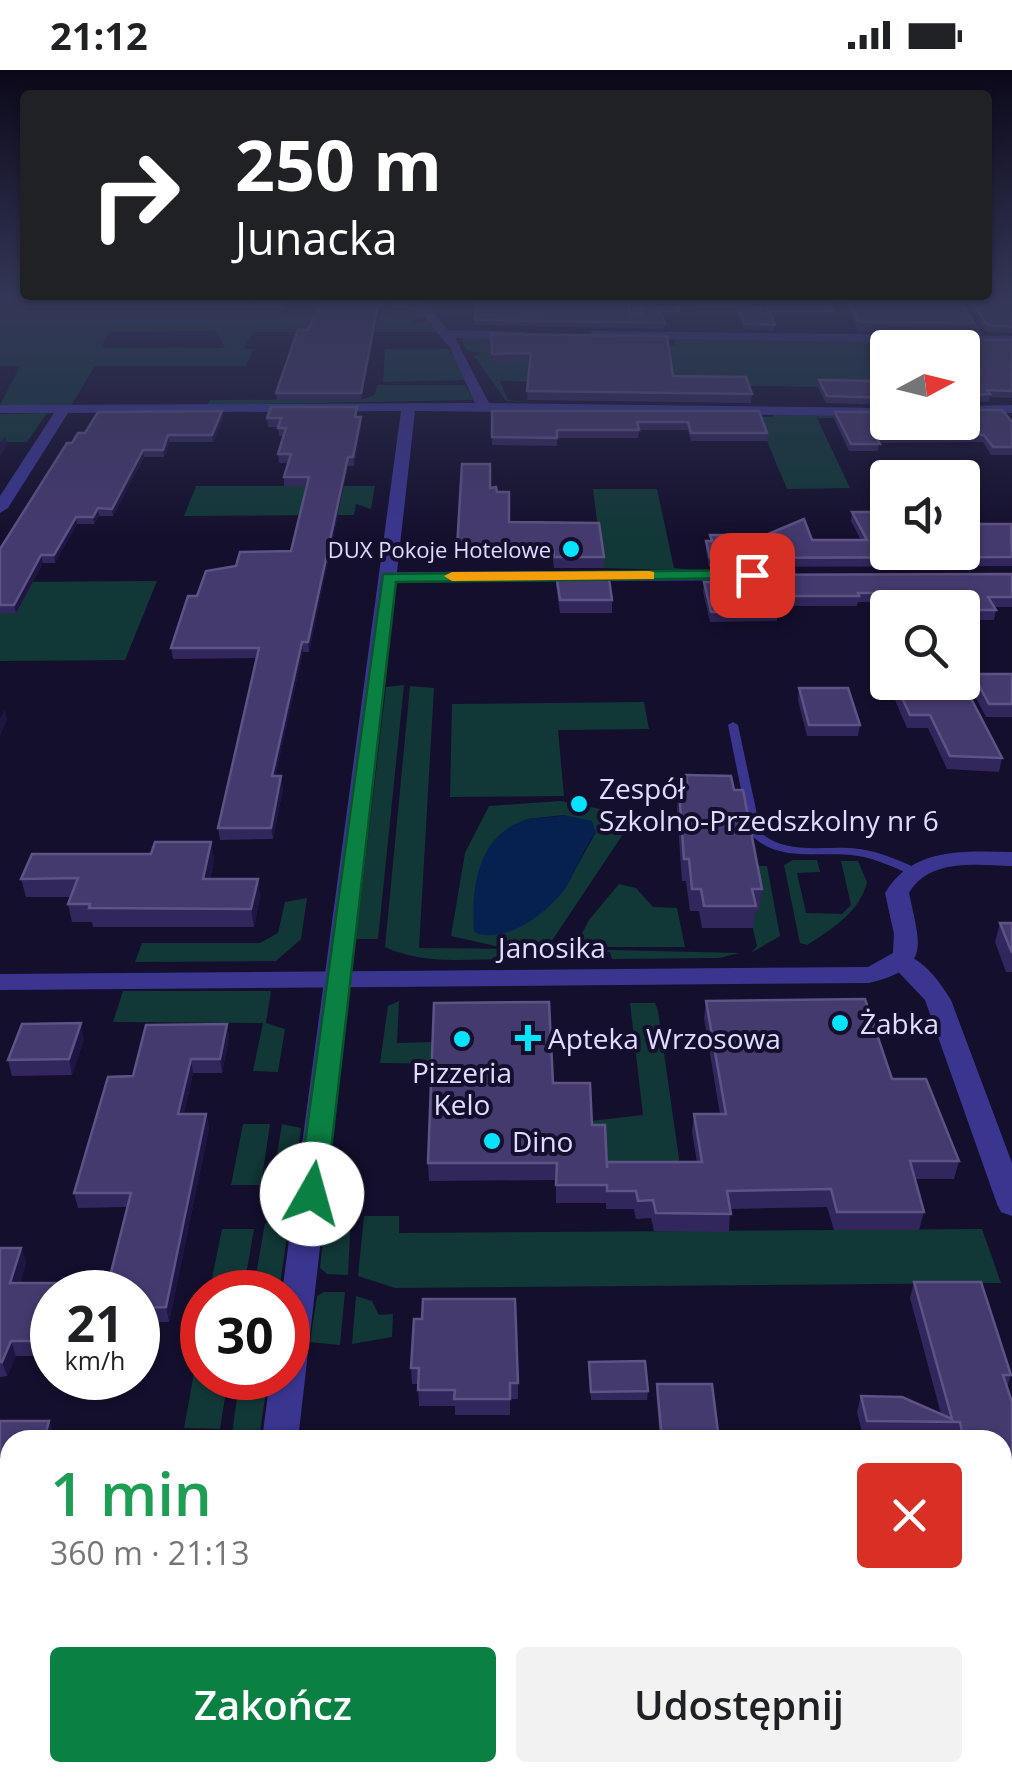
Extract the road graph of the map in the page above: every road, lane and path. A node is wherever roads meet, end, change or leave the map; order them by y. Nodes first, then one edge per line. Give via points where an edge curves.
1 (469, 379) edge
2 (409, 407) junction
3 (484, 407) junction
4 (0, 409) edge
5 (64, 409) junction
6 (980, 410) edge
7 (1012, 411) edge
8 (870, 412) edge
9 (0, 508) edge
10 (817, 575) edge
11 (389, 577) junction
12 (733, 725) dead end
13 (1012, 859) edge
14 (916, 872) junction
15 (902, 962) junction
16 (340, 980) junction
17 (0, 982) edge
18 (1012, 1204) edge
19 (281, 1430) edge

1 - 3 street
2 - 3 street
2 - 5 street
2 - 11 street
3 - 8 street
4 - 5 street
5 - 9 street
6 - 7 street
10 - 11 street
11 - 16 street
12 - 14 lane via 756,834 764,844 861,852
13 - 14 street via 946,860
14 - 15 street via 899,887 908,936
15 - 16 street, Janosika via 885,972 851,976
15 - 18 street via 938,1000
16 - 17 street, Janosika
16 - 19 street

